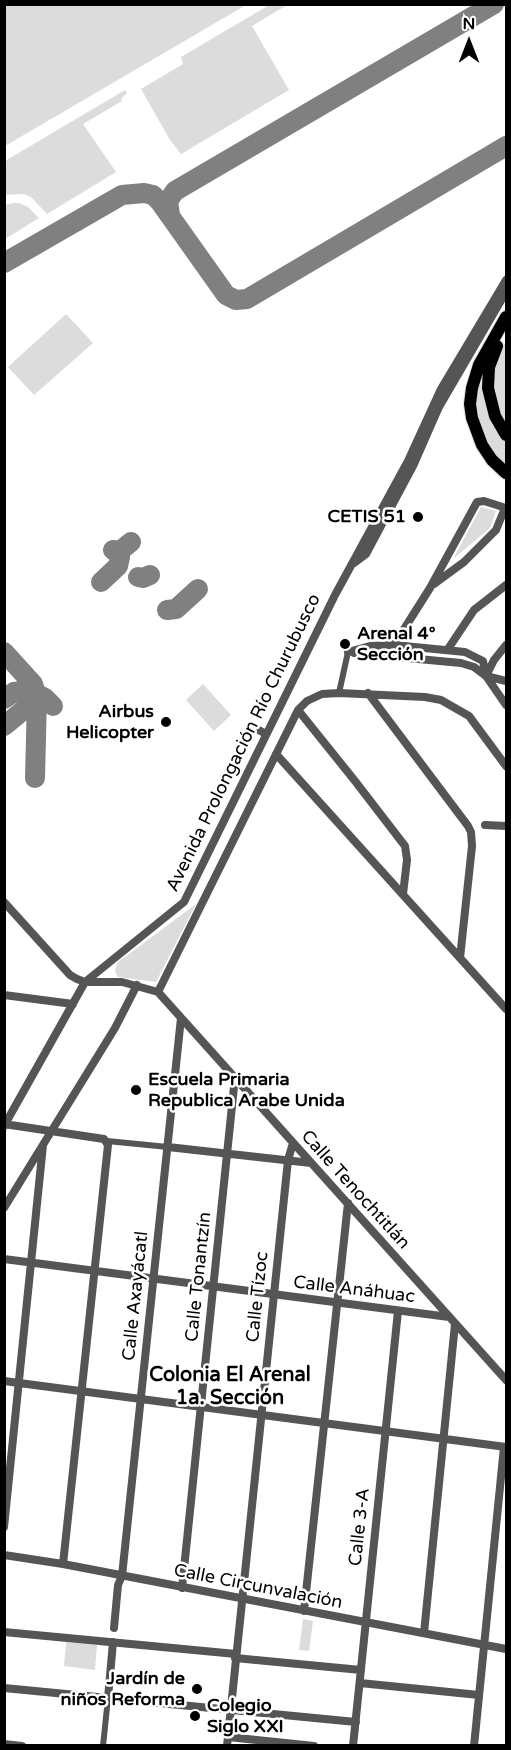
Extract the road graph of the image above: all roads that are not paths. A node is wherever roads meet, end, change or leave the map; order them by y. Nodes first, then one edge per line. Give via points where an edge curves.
1 (507, 280) edge
2 (505, 294) edge
3 (507, 317) edge
4 (507, 333) edge
5 (474, 379) junction
6 (488, 381) junction
7 (507, 435) edge
8 (507, 473) edge
9 (506, 508) edge
10 (353, 564) junction
11 (507, 585) edge
12 (430, 588) junction
13 (394, 645) junction
14 (507, 645) edge
15 (448, 648) junction
16 (348, 652) junction
17 (486, 676) junction
18 (507, 681) edge
19 (339, 693) junction
20 (368, 693) junction
21 (507, 705) edge
22 (298, 710) junction
23 (255, 728) dead end
24 (266, 734) junction
25 (276, 754) junction
26 (507, 765) edge
27 (485, 825) dead end
28 (507, 826) edge
29 (403, 894) junction
30 (4, 902) edge
31 (460, 958) junction
32 (85, 982) junction
33 (137, 985) junction
34 (158, 992) junction
35 (4, 995) edge
36 (73, 1004) junction
37 (507, 1009) edge
38 (181, 1018) junction
39 (235, 1077) junction
40 (5, 1125) edge
41 (52, 1131) junction
42 (293, 1143) junction
43 (108, 1144) junction
44 (43, 1145) junction
45 (168, 1147) junction
46 (228, 1153) junction
47 (288, 1160) junction
48 (312, 1162) junction
49 (348, 1203) junction
50 (4, 1208) edge
51 (4, 1259) edge
52 (32, 1262) junction
53 (94, 1271) junction
54 (153, 1279) junction
55 (213, 1287) junction
56 (274, 1294) junction
57 (337, 1303) junction
58 (398, 1311) junction
59 (449, 1317) junction
60 (455, 1324) junction
61 (507, 1380) edge
62 (4, 1381) edge
63 (19, 1383) junction
64 (81, 1391) junction
65 (140, 1400) junction
66 (201, 1407) junction
67 (261, 1415) junction
68 (324, 1424) junction
69 (385, 1432) junction
70 (444, 1439) junction
71 (505, 1447) edge
72 (4, 1527) edge
73 (4, 1555) edge
74 (63, 1564) junction
75 (122, 1576) junction
76 (182, 1588) junction
77 (242, 1599) junction
78 (304, 1611) junction
79 (365, 1622) junction
80 (114, 1628) joint
81 (4, 1632) edge
82 (424, 1633) junction
83 (113, 1642) junction
84 (484, 1644) junction
85 (507, 1649) edge
86 (236, 1656) junction
87 (361, 1670) junction
88 (360, 1683) junction
89 (4, 1688) edge
90 (479, 1695) junction
91 (108, 1698) junction
92 (230, 1709) junction
93 (356, 1722) junction
94 (227, 1741) edge
95 (4, 1744) edge
96 (22, 1746) edge
97 (103, 1746) edge
98 (314, 1746) edge
99 (353, 1746) edge
100 (474, 1746) edge

1 - 10 street, Avenida Prolongación Río Churubusco via 441,389
2 - 10 street, Avenida Prolongación Río Churubusco via 439,407 366,554
3 - 5 main road
4 - 6 main road via 493,355
5 - 6 main road
5 - 8 main road via 470,404 475,429 486,453
6 - 7 main road via 493,410
9 - 12 street via 495,531
9 - 12 street via 479,501
10 - 24 street, Avenida Prolongación Río Churubusco
11 - 15 street via 474,610
12 - 13 street
13 - 15 street
13 - 16 street
14 - 17 street
15 - 17 street via 483,661
16 - 17 street via 460,663
16 - 19 street
17 - 18 street
17 - 21 street
19 - 20 street
19 - 22 street via 322,694
20 - 26 street via 446,702 469,716
20 - 31 street via 471,832
22 - 25 street
22 - 29 street via 405,846
23 - 24 street
24 - 32 street, Avenida Prolongación Río Churubusco via 184,903
25 - 29 street
25 - 34 street
27 - 28 street
29 - 31 street
30 - 32 street via 70,975
31 - 37 street
32 - 33 street
32 - 36 street, Avenida Prolongación Río Churubusco
33 - 34 street
33 - 41 street
34 - 38 street, Calle Tenochtitlán
35 - 36 street
36 - 40 street, Avenida Prolongación Río Churubusco
38 - 39 street, Calle Tenochtitlán
38 - 45 street, Calle Axayácatl
39 - 42 street, Calle Tenochtitlán
39 - 46 street, Calle Tonantzín
40 - 41 street
41 - 43 street via 104,1139
41 - 44 street
42 - 47 street, Calle Tízoc
42 - 48 street, Calle Tenochtitlán
43 - 45 street
43 - 53 street
44 - 50 street
44 - 52 street
45 - 46 street
45 - 54 street, Calle Axayácatl
46 - 47 street
46 - 55 street, Calle Tonantzín
47 - 48 street
47 - 56 street, Calle Tízoc
48 - 49 street, Calle Tenochtitlán
49 - 57 street
49 - 59 street, Calle Tenochtitlán
51 - 52 street, Calle Anáhuac
52 - 53 street, Calle Anáhuac
52 - 63 street
53 - 54 street, Calle Anáhuac
53 - 64 street
54 - 55 street, Calle Anáhuac
54 - 65 street, Calle Axayácatl
55 - 56 street, Calle Anáhuac
55 - 66 street, Calle Tonantzín
56 - 57 street, Calle Anáhuac
56 - 67 street, Calle Tízoc
57 - 58 street, Calle Anáhuac
57 - 68 street
58 - 59 street, Calle Anáhuac
58 - 69 street, Calle 3-A
59 - 60 street, Calle Tenochtitlán
60 - 61 street, Calle Tenochtitlán
60 - 70 street
62 - 63 street
63 - 64 street
63 - 72 street
64 - 65 street
64 - 74 street
65 - 66 street
65 - 75 street, Calle Axayácatl
66 - 67 street
66 - 76 street, Calle Tonantzín
67 - 68 street
67 - 77 street, Calle Tízoc
68 - 69 street
68 - 78 street
69 - 70 street
69 - 79 street, Calle 3-A
70 - 71 street
70 - 82 street
71 - 84 street
73 - 74 street, Calle Circunvalación
74 - 75 street, Calle Circunvalación
75 - 76 street, Calle Circunvalación
75 - 80 street, Calle Axayácatl
76 - 77 street, Calle Circunvalación
77 - 78 street, Calle Circunvalación
77 - 86 street, Calle Tízoc
78 - 79 street, Calle Circunvalación
79 - 82 street, Calle Circunvalación
79 - 87 street, Calle 3-A
80 - 83 street
81 - 83 street
82 - 84 street, Calle Circunvalación
83 - 86 street
83 - 91 street
84 - 85 street, Calle Circunvalación
84 - 90 street
86 - 87 street
86 - 92 street, Calle Tízoc
87 - 88 street, Calle 3-A
88 - 90 street
88 - 93 street, Calle 3-A
89 - 91 street
90 - 100 street
91 - 92 street
91 - 97 street
92 - 93 street
92 - 94 street, Calle Tízoc
93 - 99 street, Calle 3-A
94 - 98 street
95 - 96 street

